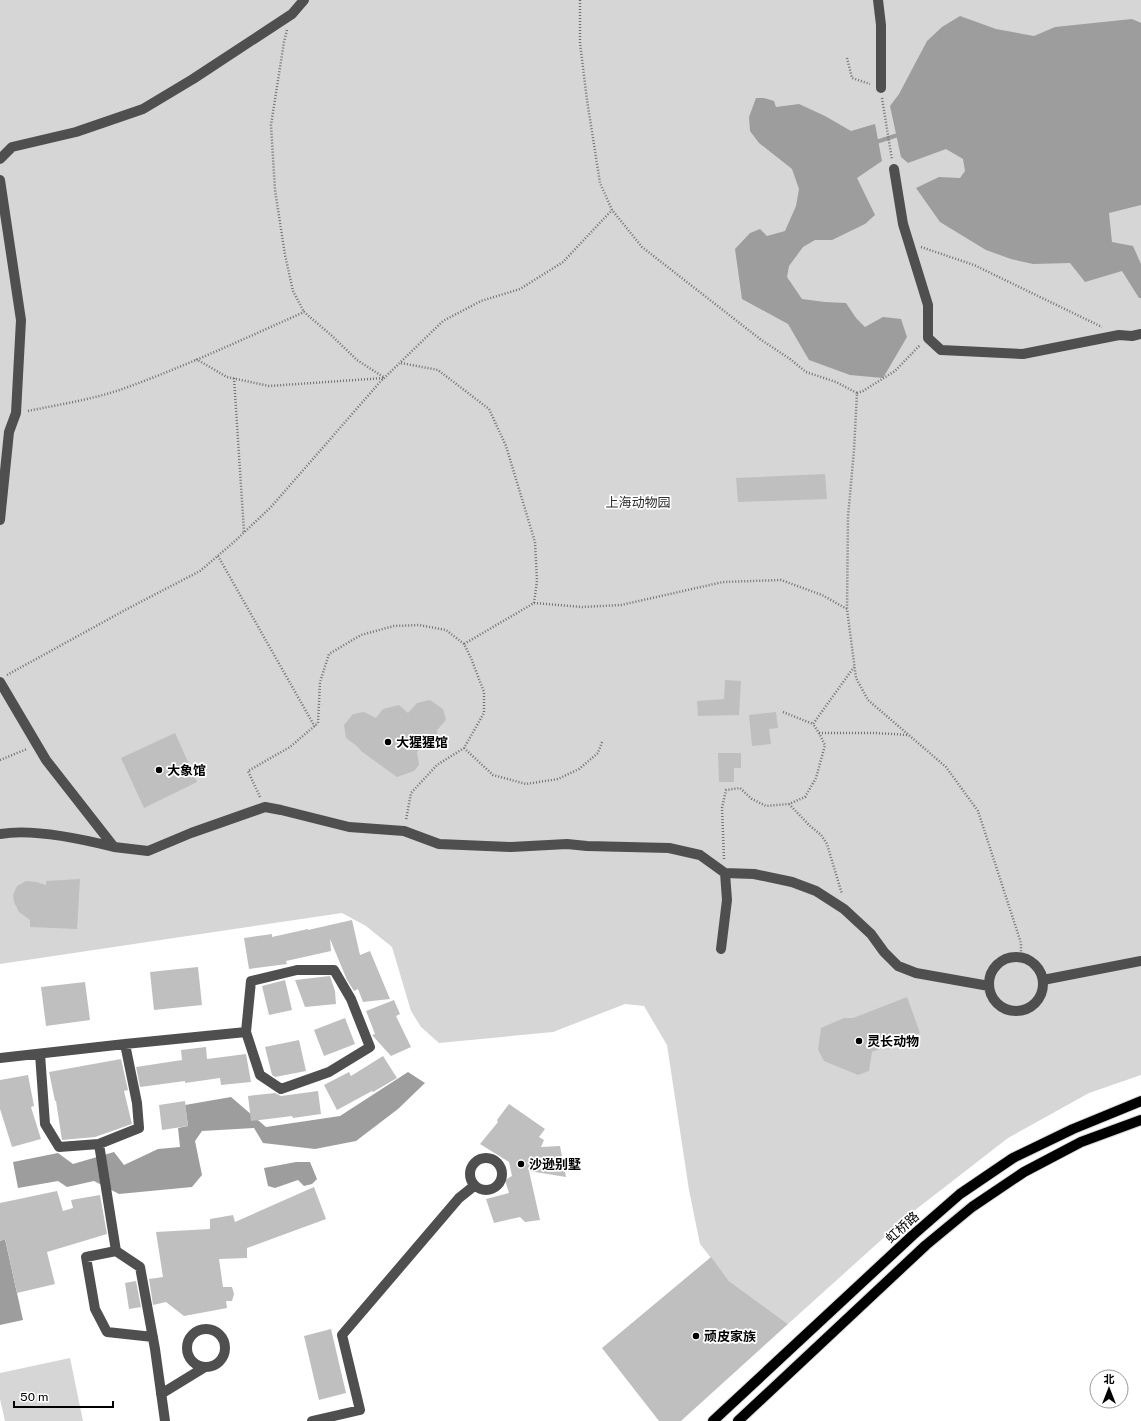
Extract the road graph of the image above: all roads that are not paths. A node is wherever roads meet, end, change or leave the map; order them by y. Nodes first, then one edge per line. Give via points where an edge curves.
1 (304, 0) edge
2 (878, 0) edge
3 (881, 88) dead end
4 (0, 159) edge
5 (894, 169) dead end
6 (0, 180) edge
7 (1141, 334) edge
8 (0, 520) edge
9 (3, 679) edge
10 (0, 834) edge
11 (114, 847) junction
12 (725, 873) junction
13 (721, 949) dead end
14 (1141, 961) edge
15 (1042, 980) junction
16 (989, 986) junction
17 (246, 1032) junction
18 (125, 1044) junction
19 (40, 1054) junction
20 (0, 1058) edge
21 (1141, 1101) edge
22 (1141, 1120) edge
23 (99, 1144) junction
24 (474, 1186) dead end
25 (116, 1251) junction
26 (153, 1337) junction
27 (205, 1367) dead end
28 (161, 1394) junction
29 (165, 1421) edge
30 (312, 1421) edge
31 (713, 1421) edge
32 (738, 1421) edge

1 - 4 street via 292,14 143,109 76,132 12,147
2 - 3 street via 881,25
5 - 7 street via 902,224 928,305 928,338 941,350 1023,354 1119,335
6 - 8 street via 21,320 16,413 9,432
9 - 11 street via 46,760
10 - 11 street via 32,833 77,838
11 - 12 street via 148,851 265,807 349,827 404,831 439,844 511,847 567,844 669,848 700,855
12 - 13 street via 727,900
12 - 16 street via 754,874 792,882 816,891 844,909 871,934 898,966 916,973
14 - 15 street
15 - 16 street via 1033,964 1021,958 1013,958 1000,962 991,973
15 - 16 street via 1042,989 1036,1002 1025,1010 1018,1011 1011,1011 998,1005 993,1000
17 - 17 street via 260,1075 281,1089 329,1072 370,1047 351,999 334,970 296,970 251,981
17 - 18 street
18 - 19 street
18 - 23 street via 137,1103 139,1128
19 - 20 street
19 - 23 street via 45,1124 59,1148
21 - 31 main road, 虹桥路 via 1073,1129 1013,1158 960,1194
22 - 32 main road via 1081,1142 1024,1172 972,1207 926,1245
23 - 25 street
24 - 30 street via 459,1198 342,1335 360,1410
25 - 26 street via 140,1266
25 - 26 street via 86,1257 95,1309 107,1332
26 - 28 street
27 - 28 street
28 - 29 street

